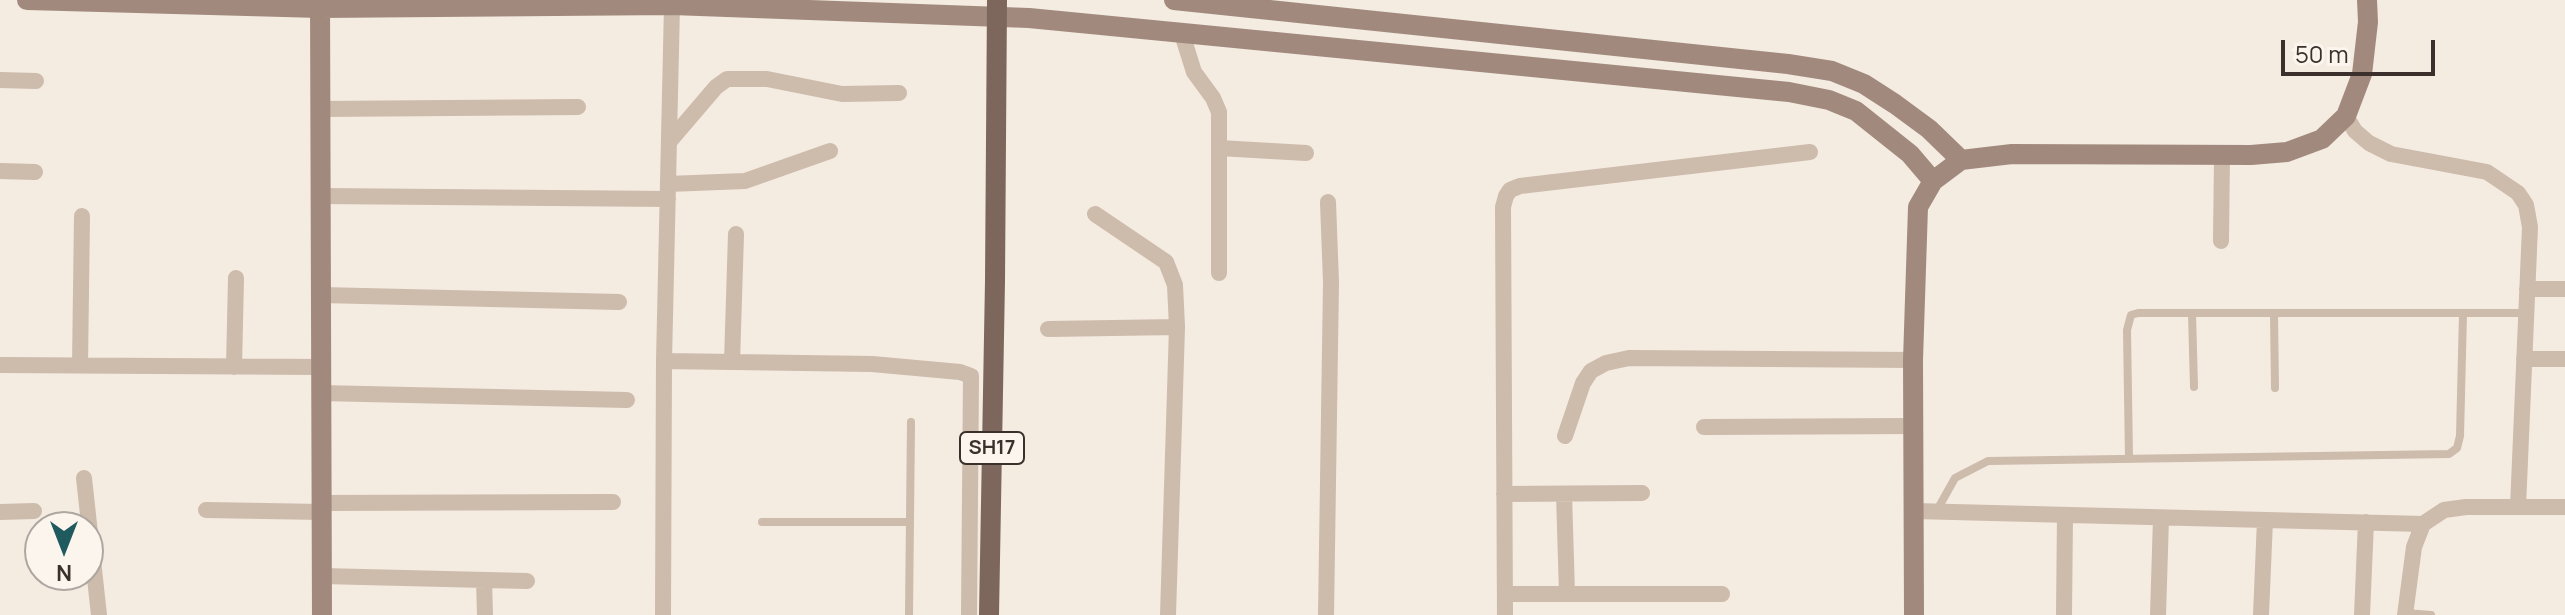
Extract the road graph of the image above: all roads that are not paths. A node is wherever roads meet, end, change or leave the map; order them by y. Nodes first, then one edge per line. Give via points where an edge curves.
1 (27, 0) edge
2 (997, 0) edge
3 (1174, 0) edge
4 (2367, 0) edge
5 (320, 4) edge
6 (672, 5) junction
7 (1182, 34) junction
8 (0, 80) edge
9 (36, 81) dead end
10 (899, 93) dead end
11 (578, 107) dead end
12 (320, 109) junction
13 (2346, 116) junction
14 (669, 142) junction
15 (1219, 148) junction
16 (830, 151) dead end
17 (1810, 152) dead end
18 (1306, 153) dead end
19 (2222, 156) junction
20 (1961, 160) junction
21 (0, 171) edge
22 (35, 172) dead end
23 (1933, 181) junction
24 (668, 192) junction
25 (321, 196) junction
26 (1328, 202) dead end
27 (1095, 214) dead end
28 (82, 216) dead end
29 (736, 234) dead end
30 (2221, 241) dead end
31 (1219, 273) dead end
32 (236, 278) dead end
33 (2527, 289) junction
34 (2565, 289) edge
35 (321, 295) junction
36 (619, 302) dead end
37 (2192, 313) junction
38 (2274, 313) junction
39 (2463, 313) junction
40 (2526, 313) junction
41 (1177, 327) junction
42 (1048, 329) dead end
43 (2524, 359) junction
44 (2565, 359) edge
45 (1913, 360) junction
46 (664, 361) junction
47 (732, 362) junction
48 (0, 365) edge
49 (80, 365) junction
50 (234, 367) junction
51 (321, 367) junction
52 (2194, 387) dead end
53 (2275, 388) dead end
54 (321, 393) junction
55 (627, 400) dead end
56 (911, 422) dead end
57 (1914, 426) junction
58 (1704, 427) dead end
59 (1565, 436) dead end
60 (2129, 458) junction
61 (84, 478) dead end
62 (1642, 493) dead end
63 (1504, 494) junction
64 (1564, 494) junction
65 (613, 502) dead end
66 (322, 507) junction
67 (2518, 507) junction
68 (2565, 507) edge
69 (206, 510) dead end
70 (24, 511) edge
71 (1914, 511) junction
72 (0, 512) edge
73 (1935, 512) junction
74 (2065, 515) junction
75 (2161, 518) junction
76 (2265, 520) junction
77 (762, 522) dead end
78 (910, 522) junction
79 (2366, 522) junction
80 (2423, 524) junction
81 (322, 576) junction
82 (484, 580) junction
83 (527, 581) dead end
84 (1505, 594) junction
85 (1567, 594) junction
86 (1722, 594) dead end
87 (2405, 614) edge
88 (99, 615) edge
89 (322, 615) edge
90 (485, 615) edge
91 (663, 615) edge
92 (909, 615) edge
93 (969, 615) edge
94 (989, 615) edge
95 (1168, 615) edge
96 (1326, 615) edge
97 (1505, 615) edge
98 (1914, 615) edge
99 (2064, 615) edge
100 (2158, 615) edge
101 (2261, 615) edge
102 (2362, 615) edge
103 (2431, 615) edge

1 - 5 street
2 - 94 main road, SH17, bridge
3 - 20 street via 1832,71 1895,104
4 - 13 street via 2362,74
5 - 6 street
5 - 12 street
6 - 7 street via 1029,18
6 - 14 street
7 - 15 street via 1194,72 1219,112
7 - 23 street via 1789,92 1856,111 1910,154
8 - 9 street
10 - 14 street via 842,94 767,79 727,79
11 - 12 street
12 - 25 street
13 - 19 street via 2322,139 2287,152
13 - 33 street via 2369,143 2391,154 2487,172 2518,193 2530,227
14 - 24 street
15 - 18 street
15 - 31 street
16 - 24 street via 745,181
17 - 63 street via 1510,190 1503,207
19 - 20 street via 2012,154
19 - 30 street
20 - 23 street
21 - 22 street
23 - 45 street via 1918,207
24 - 25 street
24 - 46 street
25 - 35 street
26 - 96 street
27 - 41 street via 1166,262 1175,285
28 - 49 street
29 - 47 street
32 - 50 street
33 - 34 street
33 - 40 street
35 - 36 street
35 - 51 street
37 - 38 lane
37 - 52 lane
37 - 60 lane via 2138,313 2128,321
38 - 39 lane
38 - 53 lane
39 - 40 lane
39 - 60 lane via 2460,436 2449,454
40 - 43 street
41 - 42 street
41 - 95 street
43 - 44 street
43 - 67 street
45 - 57 street
45 - 59 street via 1629,358 1606,363 1583,383
46 - 47 street
46 - 91 street
47 - 93 street via 872,364 971,376
48 - 49 street
49 - 50 street
50 - 51 street
51 - 54 street
54 - 55 street
54 - 66 street
56 - 78 lane
57 - 58 street
57 - 71 street
60 - 73 lane via 1988,461 1955,478
61 - 88 street
62 - 64 street
63 - 64 street
63 - 84 street
64 - 85 street
65 - 66 street
66 - 69 street
66 - 81 street
67 - 68 street
67 - 80 street via 2444,510
70 - 72 street
71 - 73 street
71 - 98 street
73 - 74 street
74 - 75 street
74 - 99 street
75 - 76 street
75 - 100 street
76 - 79 street
76 - 101 street
77 - 78 lane
78 - 92 lane
79 - 80 street
79 - 102 street
80 - 87 street via 2414,547
81 - 82 street
81 - 89 street
82 - 83 street
82 - 90 street
84 - 85 street
84 - 97 street
85 - 86 street
87 - 103 lane

